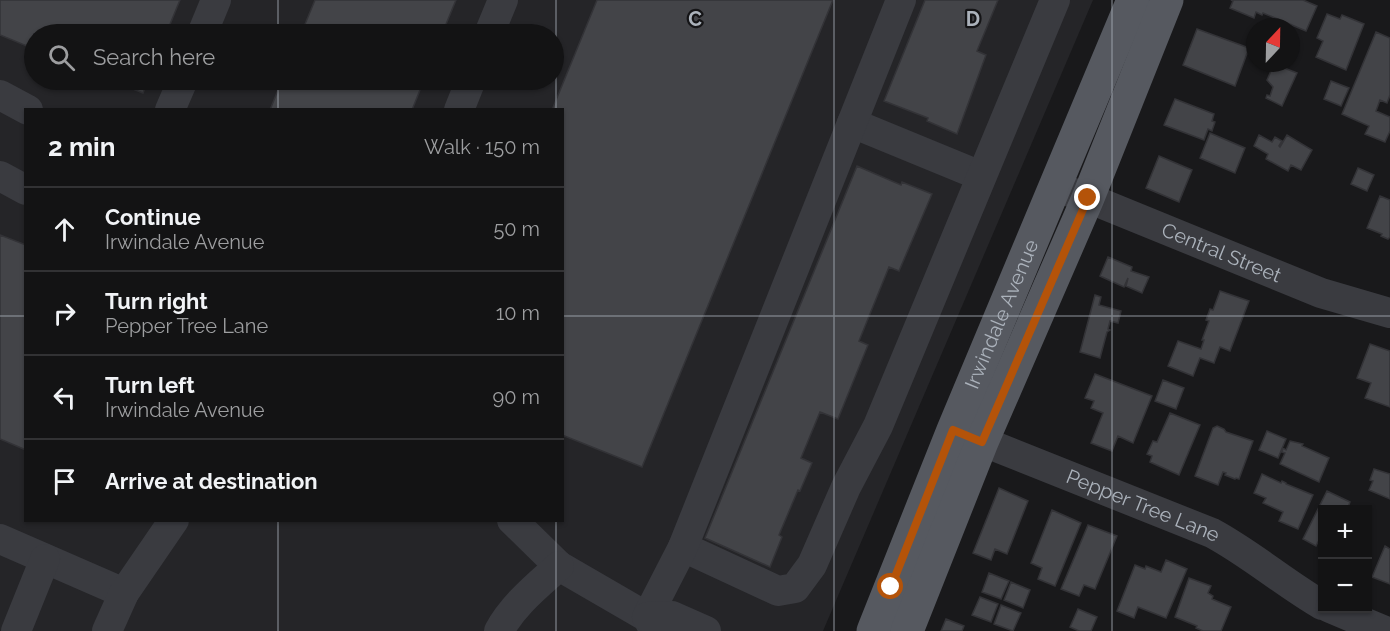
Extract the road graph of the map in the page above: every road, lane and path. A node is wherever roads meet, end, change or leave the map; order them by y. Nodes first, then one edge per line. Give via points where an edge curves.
1 (216, 0) edge
2 (503, 0) edge
3 (901, 0) edge
4 (1054, 0) edge
5 (1133, 0) edge
6 (1167, 0) edge
7 (205, 24) edge
8 (493, 24) edge
9 (179, 90) edge
10 (467, 90) edge
11 (0, 95) edge
12 (24, 108) edge
13 (171, 108) edge
14 (460, 108) edge
15 (852, 123) junction
16 (0, 176) edge
17 (981, 176) junction
18 (1056, 187) junction
19 (24, 189) edge
20 (1088, 198) junction
21 (1390, 313) edge
22 (968, 436) junction
23 (173, 522) edge
24 (514, 522) edge
25 (0, 540) edge
26 (682, 547) junction
27 (45, 559) junction
28 (559, 566) junction
29 (124, 593) junction
30 (1318, 602) edge
31 (1340, 613) edge
32 (651, 624) edge
33 (16, 631) edge
34 (107, 631) edge
35 (499, 631) edge
36 (706, 631) edge
37 (873, 631) edge
38 (907, 631) edge
39 (1385, 631) edge

1 - 7 street
2 - 8 street
3 - 15 street
4 - 17 street
5 - 18 main road, Irwindale Avenue
6 - 20 main road, Irwindale Avenue
9 - 13 street
10 - 14 street
11 - 12 street
15 - 17 street
15 - 26 street
16 - 19 street
17 - 26 street via 878,426 812,565 795,588 778,591
18 - 20 street, Central Street
18 - 22 main road, Irwindale Avenue
20 - 21 street, Central Street via 1321,293
20 - 22 main road, Irwindale Avenue
22 - 30 street, Pepper Tree Lane via 1212,533
22 - 37 main road, Irwindale Avenue
22 - 38 main road, Irwindale Avenue
23 - 29 street
24 - 28 street
25 - 27 street
26 - 32 street
27 - 29 street
27 - 33 street
28 - 32 street
28 - 35 street via 528,594
29 - 34 street
31 - 39 street
32 - 36 street via 672,616

